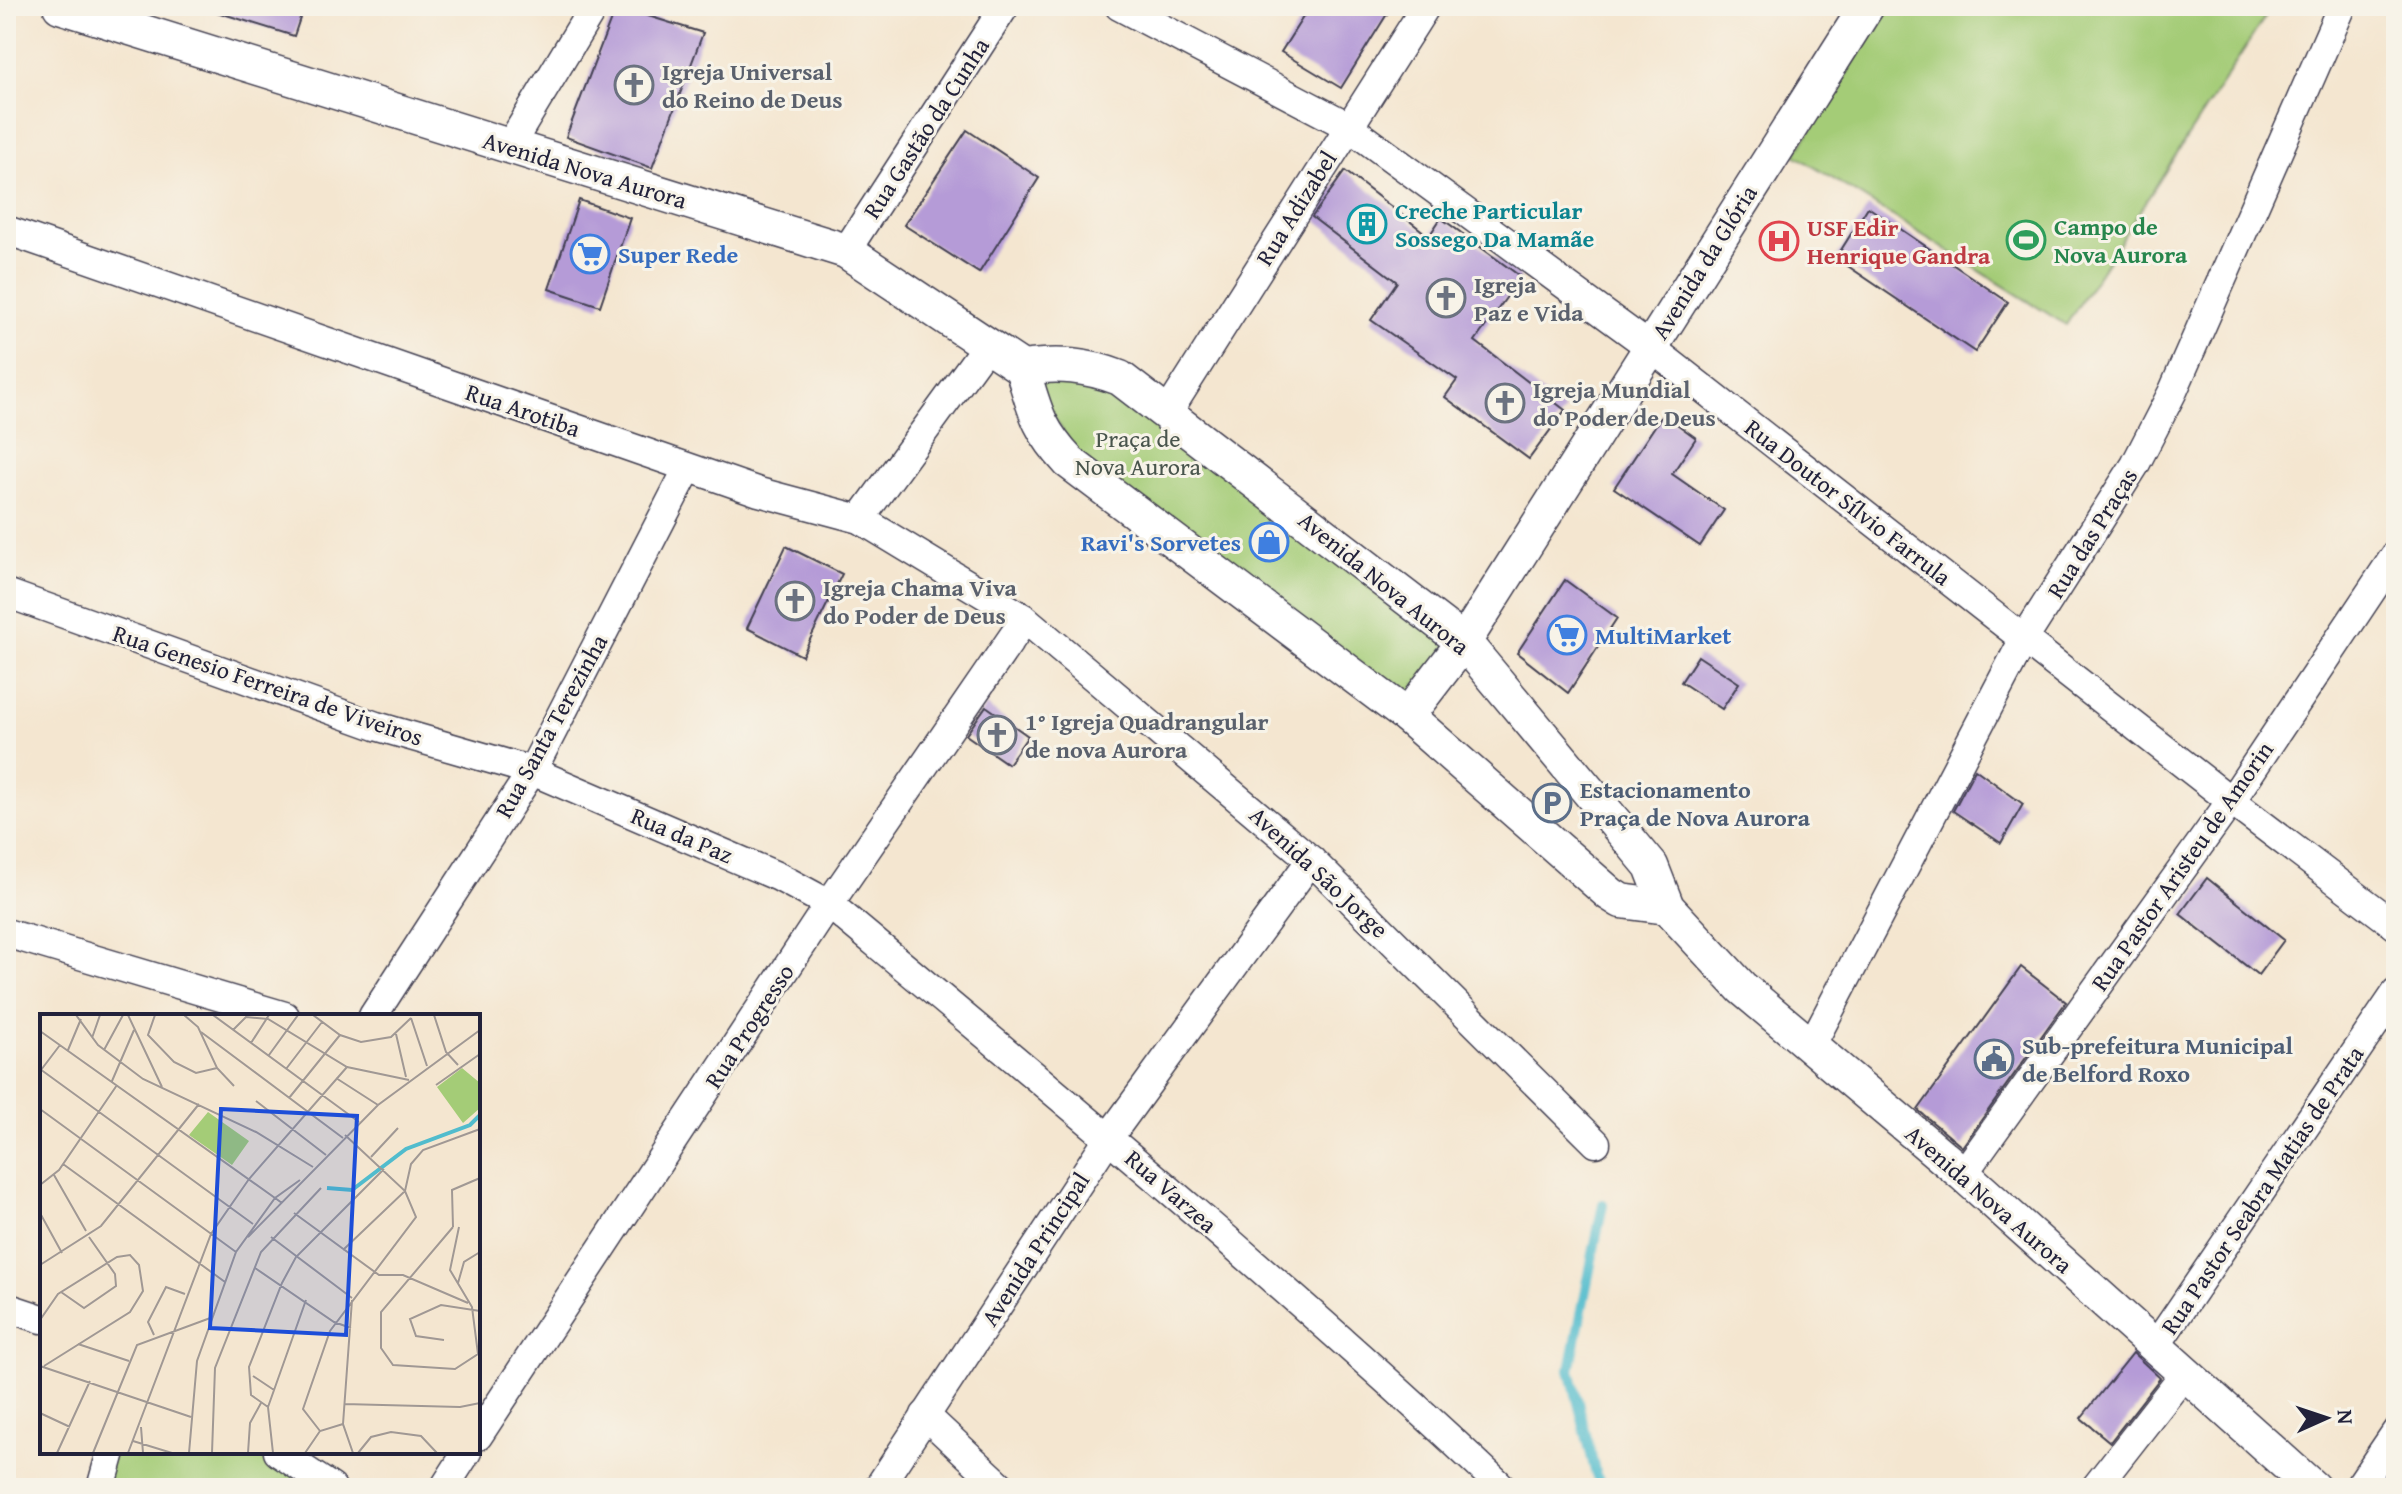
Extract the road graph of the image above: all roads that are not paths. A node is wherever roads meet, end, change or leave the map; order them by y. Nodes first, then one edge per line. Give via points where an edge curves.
1 (60, 6) edge
2 (594, 6) edge
3 (1005, 6) edge
4 (1119, 6) edge
5 (1426, 6) edge
6 (1867, 6) edge
7 (2342, 6) edge
8 (117, 17) edge
9 (1348, 126) junction
10 (509, 147) junction
11 (6, 230) edge
12 (846, 251) junction
13 (987, 345) junction
14 (1650, 347) junction
15 (1022, 368) junction
16 (1168, 412) junction
17 (688, 468) junction
18 (860, 519) junction
19 (2396, 554) edge
20 (6, 593) edge
21 (1025, 619) junction
22 (2024, 639) junction
23 (1464, 642) junction
24 (1407, 716) junction
25 (532, 771) junction
26 (2231, 801) junction
27 (1311, 860) junction
28 (829, 904) junction
29 (1667, 907) junction
30 (2396, 926) edge
31 (6, 933) edge
32 (2396, 993) edge
33 (278, 1014) edge
34 (374, 1014) edge
35 (1811, 1046) junction
36 (1109, 1137) junction
37 (1596, 1143) dead end
38 (1963, 1174) junction
39 (6, 1307) edge
40 (40, 1318) edge
41 (2155, 1347) junction
42 (2185, 1373) junction
43 (925, 1415) junction
44 (2396, 1432) edge
45 (480, 1433) edge
46 (110, 1454) edge
47 (281, 1454) edge
48 (466, 1454) edge
49 (101, 1488) edge
50 (332, 1488) edge
51 (444, 1488) edge
52 (878, 1488) edge
53 (1003, 1488) edge
54 (1503, 1488) edge
55 (2095, 1488) edge
56 (2313, 1488) edge
57 (2358, 1488) edge

1 - 8 street, Avenida Nova Aurora
2 - 10 street
3 - 12 street, Rua Gastão da Cunha
4 - 9 street, Rua Doutor Sílvio Farrula
5 - 9 street, Rua Adizabel
6 - 14 street, Avenida da Glória
7 - 22 street, Rua das Praças via 2173,391 2135,465
8 - 10 street, Avenida Nova Aurora
9 - 14 street, Rua Doutor Sílvio Farrula
9 - 16 street, Rua Adizabel
10 - 12 street, Avenida Nova Aurora
11 - 17 street, Rua Arotiba
12 - 13 street, Avenida Nova Aurora
13 - 15 street, Avenida Nova Aurora
13 - 18 street
14 - 22 street, Rua Doutor Sílvio Farrula
14 - 23 street, Avenida da Glória
15 - 16 street, Avenida Nova Aurora via 1060,363 1092,367 1120,378
15 - 24 street via 1038,422 1069,462
16 - 23 street, Avenida Nova Aurora
17 - 18 street, Rua Arotiba
17 - 25 street, Rua Santa Terezinha
18 - 21 street, Rua Arotiba
19 - 26 street, Rua Pastor Aristeu de Amorin
20 - 25 street, Rua Genesio Ferreira de Viveiros via 376,726
21 - 27 street, Avenida São Jorge
21 - 28 street, Rua Progresso
22 - 26 street, Rua Doutor Sílvio Farrula
22 - 35 street, Rua das Praças
23 - 24 street, Avenida da Glória
23 - 29 street, Avenida Nova Aurora via 1651,866
24 - 29 street via 1610,894 1621,901
25 - 28 street, Rua da Paz via 779,877
25 - 34 street, Rua Santa Terezinha
26 - 30 street, Rua Doutor Sílvio Farrula
26 - 38 street, Rua Pastor Aristeu de Amorin
27 - 36 street, Avenida Principal
27 - 37 street, Avenida São Jorge
28 - 36 street, Rua Varzea
28 - 45 street, Rua Progresso
29 - 35 street, Avenida Nova Aurora via 1742,988
31 - 33 street
32 - 41 street, Rua Pastor Seabra Matias de Prata
35 - 38 street, Avenida Nova Aurora
36 - 43 street, Avenida Principal
36 - 54 street, Rua Varzea via 1379,1370
38 - 41 street, Avenida Nova Aurora
39 - 40 street
41 - 42 street, Avenida Nova Aurora
42 - 55 street
42 - 56 street, Avenida Nova Aurora
43 - 52 street, Avenida Principal
43 - 53 street
44 - 57 street
46 - 49 street
47 - 50 street
48 - 51 street

